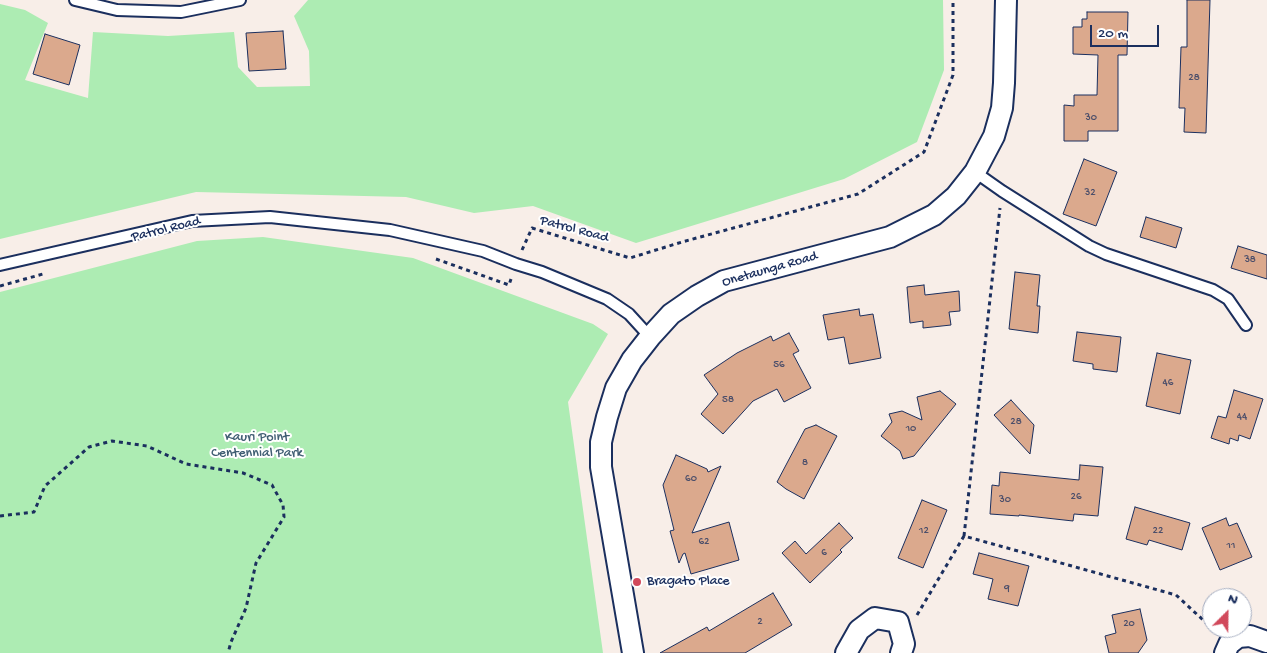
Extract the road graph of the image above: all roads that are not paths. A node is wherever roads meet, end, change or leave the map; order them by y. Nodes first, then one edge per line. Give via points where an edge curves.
1 (75, 0) edge
2 (240, 0) edge
3 (1006, 0) edge
4 (975, 172) junction
5 (0, 265) edge
6 (1246, 325) dead end
7 (650, 337) junction
8 (1267, 642) edge
9 (1227, 648) edge
10 (632, 653) edge
11 (846, 653) edge
12 (902, 653) edge

1 - 2 lane via 117,10 181,12
3 - 4 street, Onetaunga Road via 1002,108 994,136
4 - 6 lane via 1089,246 1213,290 1228,299
4 - 7 street, Onetaunga Road via 956,196 934,215 890,237 724,281 671,314
5 - 7 lane via 192,221 270,217 390,230 483,250 542,272 607,299 629,314
7 - 10 street, Onetaunga Road via 616,388 601,442 601,467
8 - 9 street via 1250,636 1238,637
11 - 12 street via 859,630 875,618 898,622 904,644

